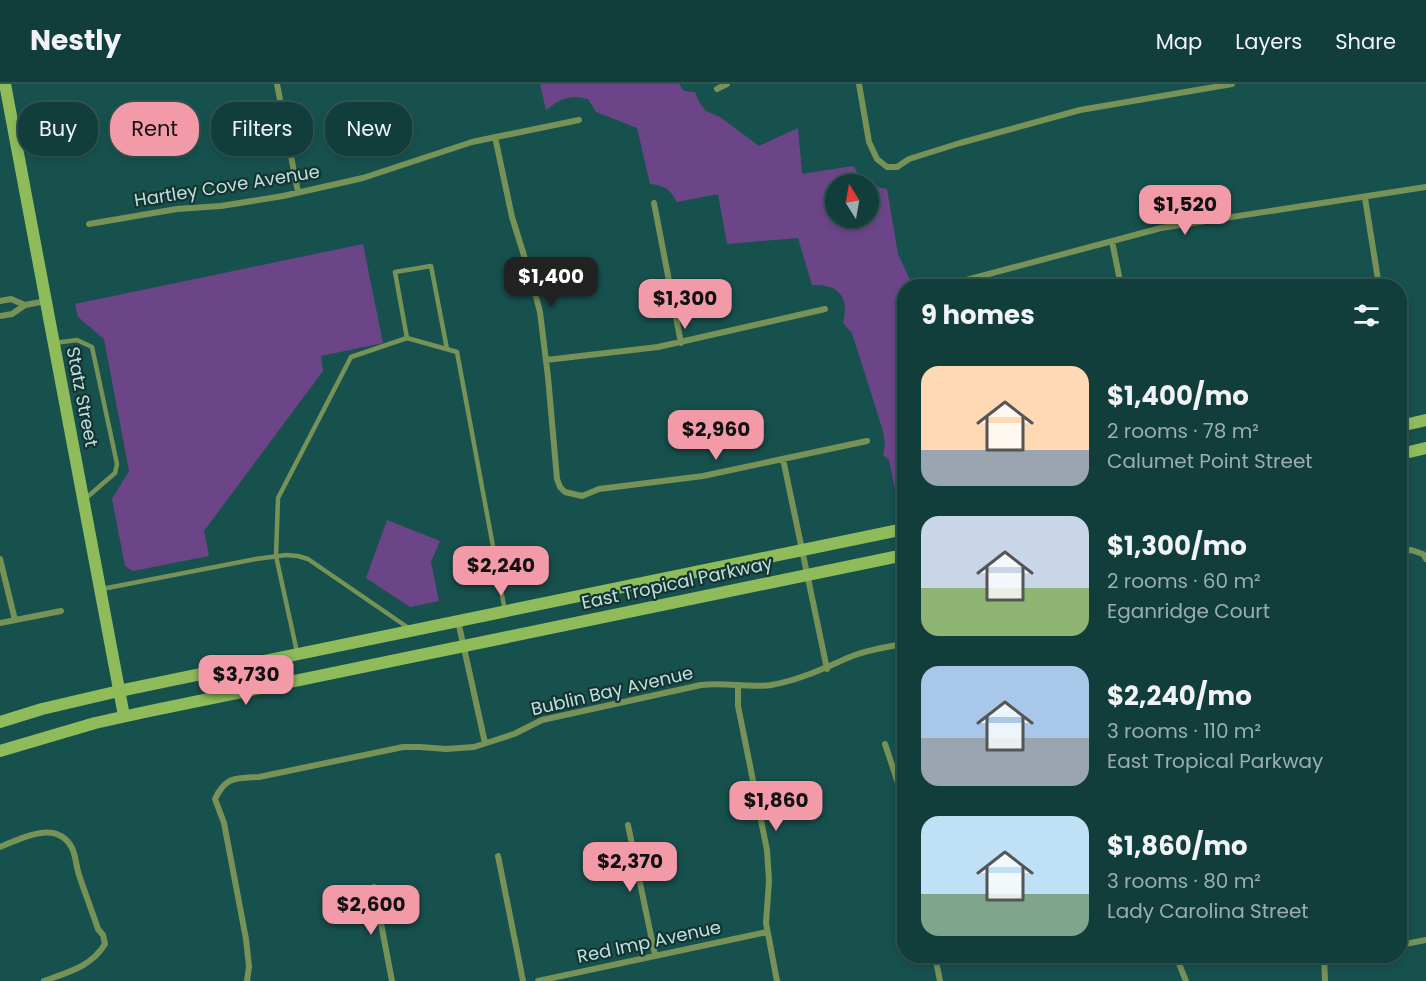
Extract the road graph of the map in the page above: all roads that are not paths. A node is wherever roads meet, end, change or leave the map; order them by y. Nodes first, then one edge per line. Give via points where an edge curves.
1 (5, 84) edge
2 (277, 84) edge
3 (727, 84) edge
4 (858, 84) edge
5 (1232, 84) edge
6 (717, 89) dead end
7 (579, 120) dead end
8 (495, 137) junction
9 (1426, 187) edge
10 (298, 192) junction
11 (1365, 198) junction
12 (654, 203) dead end
13 (89, 224) dead end
14 (1112, 241) junction
15 (970, 279) edge
16 (1120, 279) edge
17 (1378, 279) edge
18 (0, 301) edge
19 (45, 302) junction
20 (25, 305) junction
21 (825, 309) dead end
22 (0, 316) edge
23 (407, 338) junction
24 (54, 343) junction
25 (681, 343) junction
26 (447, 349) junction
27 (546, 360) junction
28 (1426, 420) edge
29 (1407, 424) edge
30 (867, 441) dead end
31 (1426, 448) edge
32 (1407, 452) edge
33 (783, 459) junction
34 (83, 500) junction
35 (897, 531) edge
36 (1407, 551) edge
37 (897, 555) edge
38 (276, 556) junction
39 (1425, 557) edge
40 (0, 559) edge
41 (805, 562) junction
42 (100, 590) junction
43 (61, 611) dead end
44 (505, 611) junction
45 (15, 620) junction
46 (458, 621) junction
47 (0, 623) edge
48 (412, 631) junction
49 (897, 645) edge
50 (464, 646) junction
51 (297, 654) junction
52 (826, 669) junction
53 (738, 686) junction
54 (119, 691) junction
55 (124, 716) junction
56 (0, 722) edge
57 (485, 743) junction
58 (885, 744) dead end
59 (0, 751) edge
60 (897, 774) edge
61 (628, 825) dead end
62 (0, 847) edge
63 (498, 856) dead end
64 (374, 887) dead end
65 (767, 932) junction
66 (1426, 940) edge
67 (1407, 944) edge
68 (655, 956) junction
69 (936, 963) edge
70 (1179, 963) edge
71 (1324, 963) edge
72 (44, 981) edge
73 (246, 981) edge
74 (392, 981) edge
75 (523, 981) edge
76 (538, 981) edge
77 (777, 981) edge
78 (940, 981) edge
79 (1186, 981) edge
80 (1324, 981) edge

1 - 19 main road, Statz Street
2 - 10 street
3 - 6 street
4 - 5 street via 869,142 877,159 897,167 909,159 960,143 1080,110
7 - 8 street, Hartley Cove Avenue
8 - 10 street, Hartley Cove Avenue via 363,178
8 - 27 street via 512,216 540,312
9 - 11 street
10 - 13 street, Hartley Cove Avenue
11 - 14 street via 1219,218
11 - 17 street
12 - 25 street
14 - 15 street
14 - 16 street
18 - 20 street via 11,299
19 - 20 street
19 - 24 main road, Statz Street
20 - 22 street via 12,314
21 - 25 street
23 - 26 lane
23 - 26 lane via 394,272 431,266
23 - 38 lane via 351,357 278,498
24 - 34 main road, Statz Street
24 - 34 lane via 77,340 92,347 117,464 105,484
25 - 27 street
26 - 44 lane via 457,352
27 - 33 street via 557,479 565,492 582,496 599,489 703,476
28 - 29 main road
30 - 33 street
31 - 32 main road
33 - 41 street
34 - 42 main road, Statz Street
35 - 41 main road, East Tropical Parkway
36 - 39 street
37 - 41 main road, East Tropical Parkway
38 - 42 lane
38 - 48 lane via 308,560
38 - 51 lane
40 - 45 street
41 - 44 main road, East Tropical Parkway
41 - 50 main road, East Tropical Parkway
41 - 52 street
42 - 54 main road, Statz Street
43 - 45 street
44 - 46 main road, East Tropical Parkway
45 - 47 street
46 - 48 main road, East Tropical Parkway
46 - 50 street
48 - 51 main road, East Tropical Parkway
49 - 52 street, Bublin Bay Avenue
50 - 55 main road, East Tropical Parkway
50 - 57 street
51 - 54 main road, East Tropical Parkway
52 - 53 street, Bublin Bay Avenue via 772,684
53 - 57 street, Bublin Bay Avenue via 716,683 542,720
53 - 65 street via 738,706 767,850
54 - 55 main road, Statz Street
54 - 56 main road, East Tropical Parkway
55 - 59 main road, East Tropical Parkway
57 - 73 street, Bublin Bay Avenue via 461,749 403,747 259,777 236,777 221,786 215,799 224,823 246,939
58 - 60 street
61 - 68 street
62 - 72 street via 39,833 57,833 71,847 103,935 105,944 91,962
63 - 75 street
64 - 74 street
65 - 68 street, Red Imp Avenue
65 - 77 street
66 - 67 street
68 - 76 street, Red Imp Avenue
69 - 78 street
70 - 79 street
71 - 80 street

